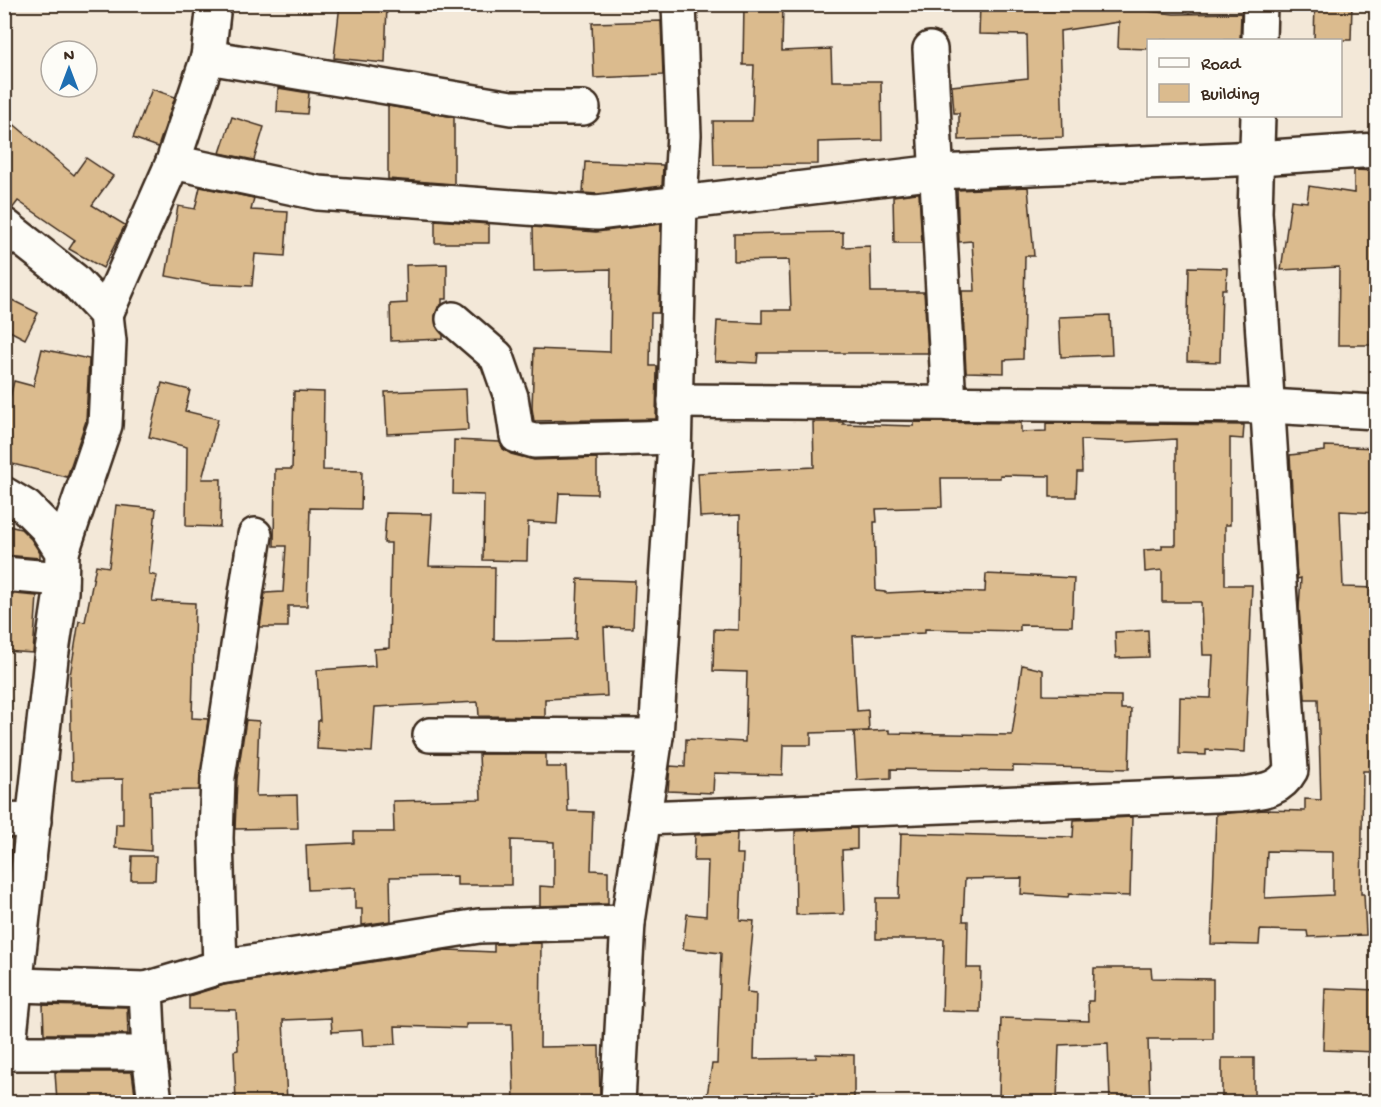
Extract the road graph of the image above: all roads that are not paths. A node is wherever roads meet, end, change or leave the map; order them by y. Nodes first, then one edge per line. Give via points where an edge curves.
1 (214, 4) edge
2 (679, 4) edge
3 (1260, 4) edge
4 (1259, 39) edge
5 (930, 49) dead end
6 (208, 57) junction
7 (583, 108) dead end
8 (1258, 117) edge
9 (1377, 150) edge
10 (1258, 158) junction
11 (173, 162) junction
12 (937, 172) junction
13 (680, 202) junction
14 (4, 225) edge
15 (106, 314) junction
16 (453, 319) dead end
17 (675, 401) junction
18 (949, 404) junction
19 (1268, 406) junction
20 (1377, 412) edge
21 (674, 437) junction
22 (4, 494) edge
23 (255, 535) dead end
24 (62, 566) junction
25 (4, 574) edge
26 (430, 735) dead end
27 (656, 736) junction
28 (644, 818) junction
29 (19, 821) edge
30 (628, 922) junction
31 (220, 967) junction
32 (17, 984) junction
33 (146, 989) junction
34 (6, 1053) edge
35 (149, 1053) junction
36 (155, 1102) edge
37 (618, 1102) edge

1 - 6 street
2 - 13 street via 684,135
3 - 4 street
5 - 12 street
6 - 7 street via 511,108
6 - 11 street
8 - 10 street
9 - 10 street
10 - 12 street
10 - 19 street via 1255,212
11 - 13 street via 318,193 597,213
11 - 15 street
12 - 13 street
12 - 18 street
13 - 17 street
14 - 15 street via 74,280
15 - 24 street via 109,341 105,425
16 - 21 street via 497,357 511,397 517,436 534,441
17 - 18 street
17 - 21 street
18 - 19 street
19 - 20 street
19 - 28 street via 1291,770 1285,781 1260,792 1242,794
21 - 27 street
22 - 24 street via 26,507 46,527
23 - 31 street via 218,777
24 - 25 street
24 - 29 street via 51,658
26 - 27 street
27 - 28 street
28 - 30 street
29 - 32 street
30 - 31 street via 479,926
30 - 37 street
31 - 33 street
32 - 33 street
32 - 34 street
33 - 35 street
34 - 35 street
35 - 36 street

